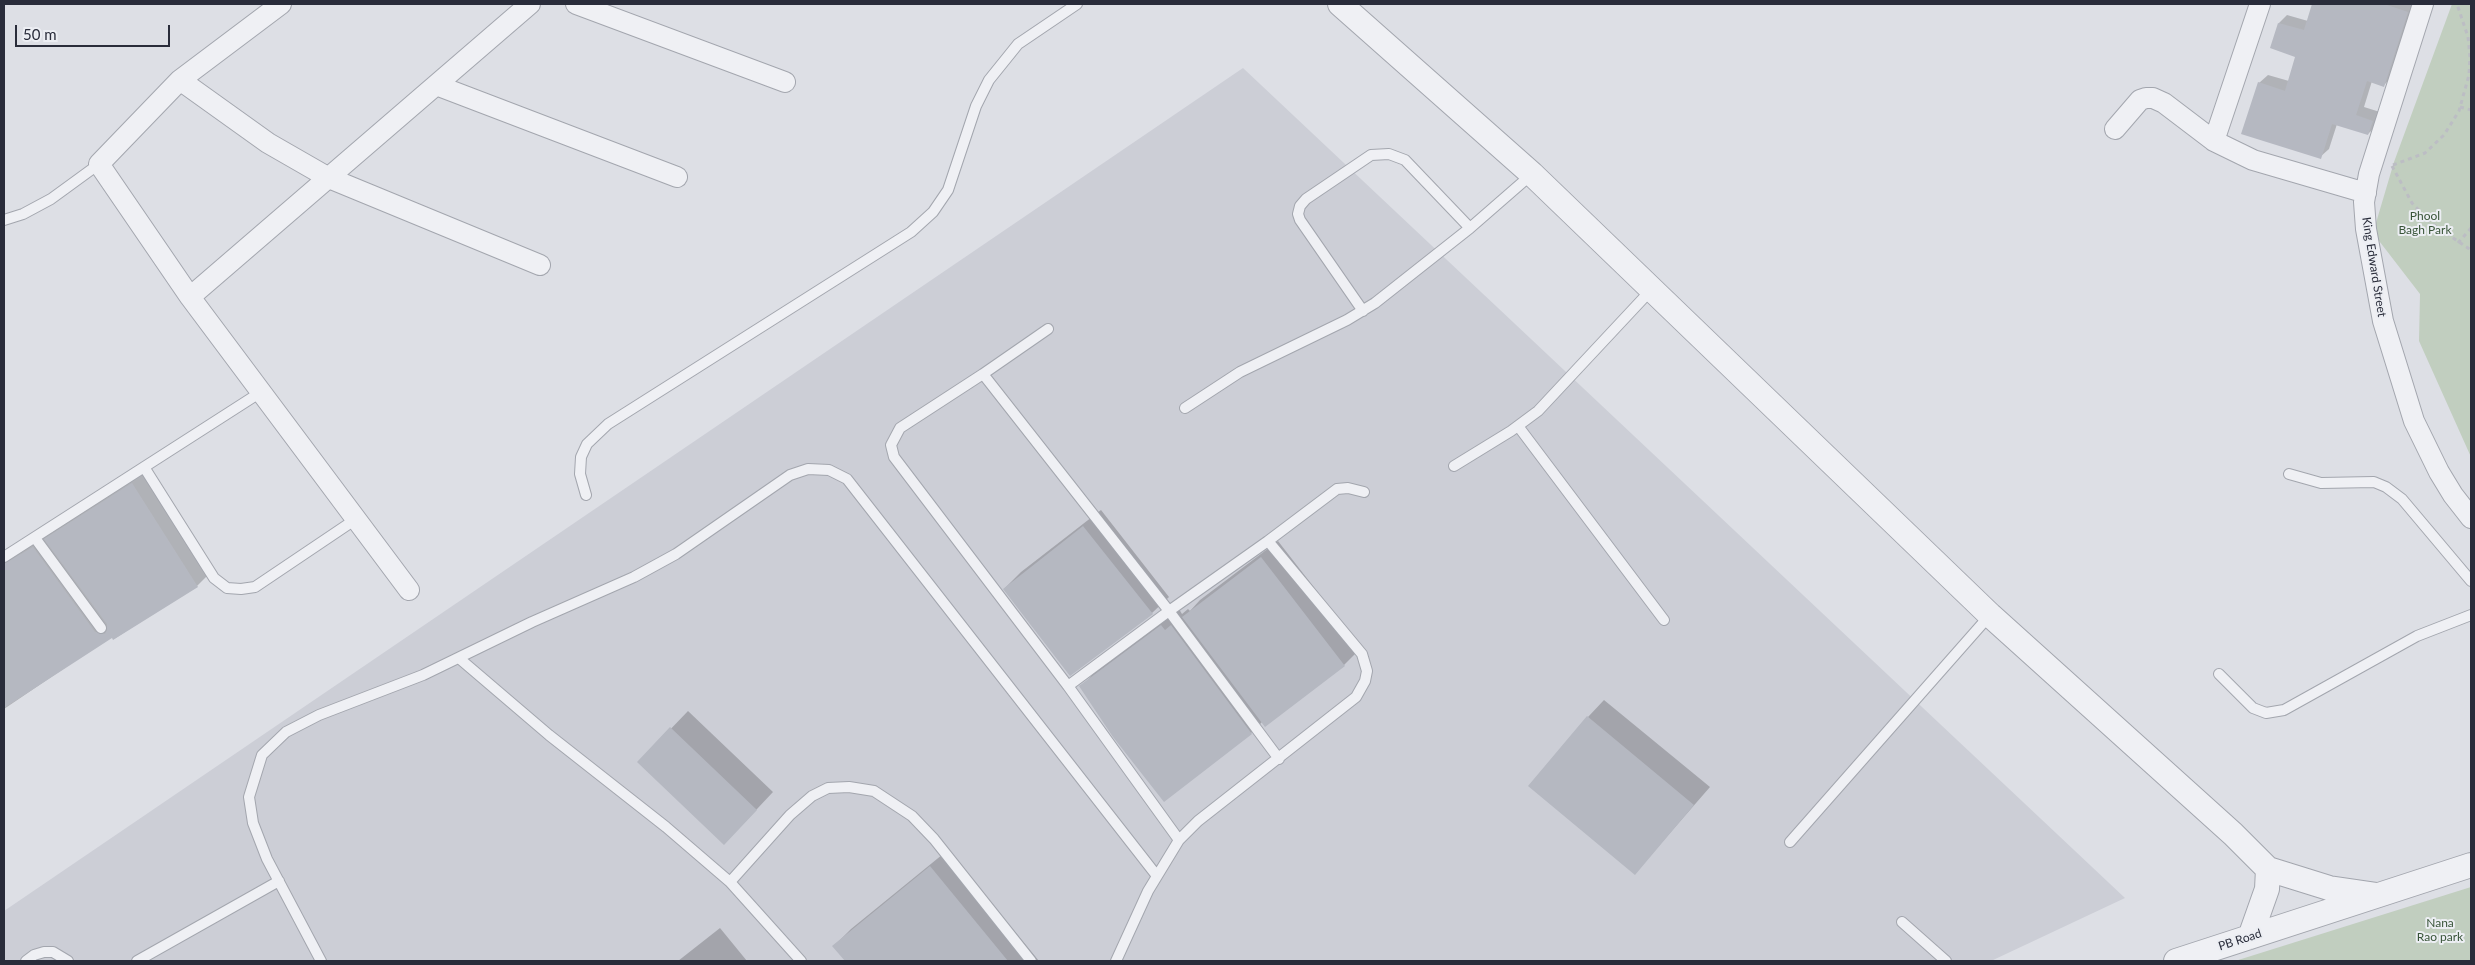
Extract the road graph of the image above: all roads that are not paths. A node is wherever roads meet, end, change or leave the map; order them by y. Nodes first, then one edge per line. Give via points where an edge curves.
1 (281, 4) edge
2 (530, 4) edge
3 (576, 4) edge
4 (1077, 4) edge
5 (1340, 4) edge
6 (2260, 4) edge
7 (2423, 4) edge
8 (180, 80) junction
9 (785, 82) dead end
10 (436, 86) junction
11 (2115, 129) dead end
12 (2214, 141) junction
13 (99, 164) junction
14 (1532, 174) junction
15 (677, 177) dead end
16 (328, 178) junction
17 (2366, 193) junction
18 (4, 220) edge
19 (1470, 228) junction
20 (540, 265) dead end
21 (1652, 289) junction
22 (190, 297) junction
23 (1363, 311) junction
24 (1048, 329) dead end
25 (983, 374) junction
26 (261, 392) junction
27 (1185, 408) dead end
28 (1518, 426) junction
29 (1454, 466) dead end
30 (144, 467) junction
31 (2289, 474) dead end
32 (1364, 492) dead end
33 (586, 495) dead end
34 (2471, 518) edge
35 (356, 519) junction
36 (35, 538) junction
37 (1268, 541) junction
38 (4, 557) edge
39 (2471, 581) edge
40 (409, 590) dead end
41 (1169, 610) junction
42 (1990, 615) junction
43 (2471, 615) edge
44 (1664, 620) dead end
45 (100, 628) dead end
46 (460, 658) junction
47 (2219, 674) dead end
48 (1068, 686) junction
49 (1280, 759) junction
50 (1179, 840) junction
51 (1790, 842) dead end
52 (2471, 865) edge
53 (2268, 869) junction
54 (1157, 876) junction
55 (279, 881) junction
56 (730, 882) junction
57 (2377, 895) junction
58 (1902, 922) dead end
59 (2250, 937) junction
60 (26, 961) edge
61 (68, 961) edge
62 (138, 961) edge
63 (321, 961) edge
64 (801, 961) edge
65 (1031, 961) edge
66 (1116, 961) edge
67 (1946, 961) edge
68 (2176, 961) edge

1 - 8 street
2 - 10 street
3 - 9 street
4 - 33 lane via 1018,44 990,80 976,106 948,190 933,212 911,232 608,424 587,444 581,457 580,474
5 - 14 street
6 - 12 street
7 - 17 street, King Edward Street via 2370,169
8 - 13 street
8 - 16 street via 268,143
10 - 15 street
10 - 16 street
11 - 12 street via 2140,100 2153,98
12 - 17 street via 2254,160
13 - 18 lane via 52,199
13 - 22 street
14 - 19 lane
14 - 21 street
16 - 20 street
16 - 22 street
17 - 34 street, King Edward Street via 2365,220 2392,354 2418,429 2448,488
19 - 23 lane
19 - 23 lane via 1405,160 1389,154 1371,156 1306,199 1300,206 1300,220
21 - 28 lane via 1538,411
21 - 42 street
22 - 26 street
23 - 27 lane via 1257,362
24 - 25 lane
25 - 41 lane
25 - 48 lane via 900,428 892,445 894,457
26 - 30 lane
26 - 35 street
28 - 29 lane
28 - 44 lane
30 - 35 lane via 214,578 226,588 255,587
30 - 36 lane
31 - 39 lane via 2321,483 2374,482 2386,487 2402,499
32 - 37 lane via 1337,489
35 - 40 street
36 - 38 lane
36 - 45 lane
37 - 41 lane
37 - 49 lane via 1362,654 1367,671 1356,697
41 - 48 lane
41 - 49 lane
42 - 51 lane
42 - 53 street
43 - 47 lane via 2417,636 2284,710 2266,713 2253,708
46 - 54 lane via 634,577 676,554 790,475 808,469 829,470 847,479
46 - 55 lane via 319,715 286,732 262,755 249,796 253,823
46 - 56 lane via 561,746 666,827
48 - 50 lane
49 - 50 lane via 1198,821
50 - 54 lane
52 - 57 street, PB Road
53 - 57 street via 2329,888
53 - 59 street via 2265,894
54 - 66 lane
55 - 62 lane
55 - 63 lane
56 - 64 lane
56 - 65 lane via 790,815 812,796 828,788 849,787 874,792 912,816 934,839
57 - 59 street, PB Road
58 - 67 lane
59 - 68 street, PB Road
60 - 61 lane via 34,954 53,952

